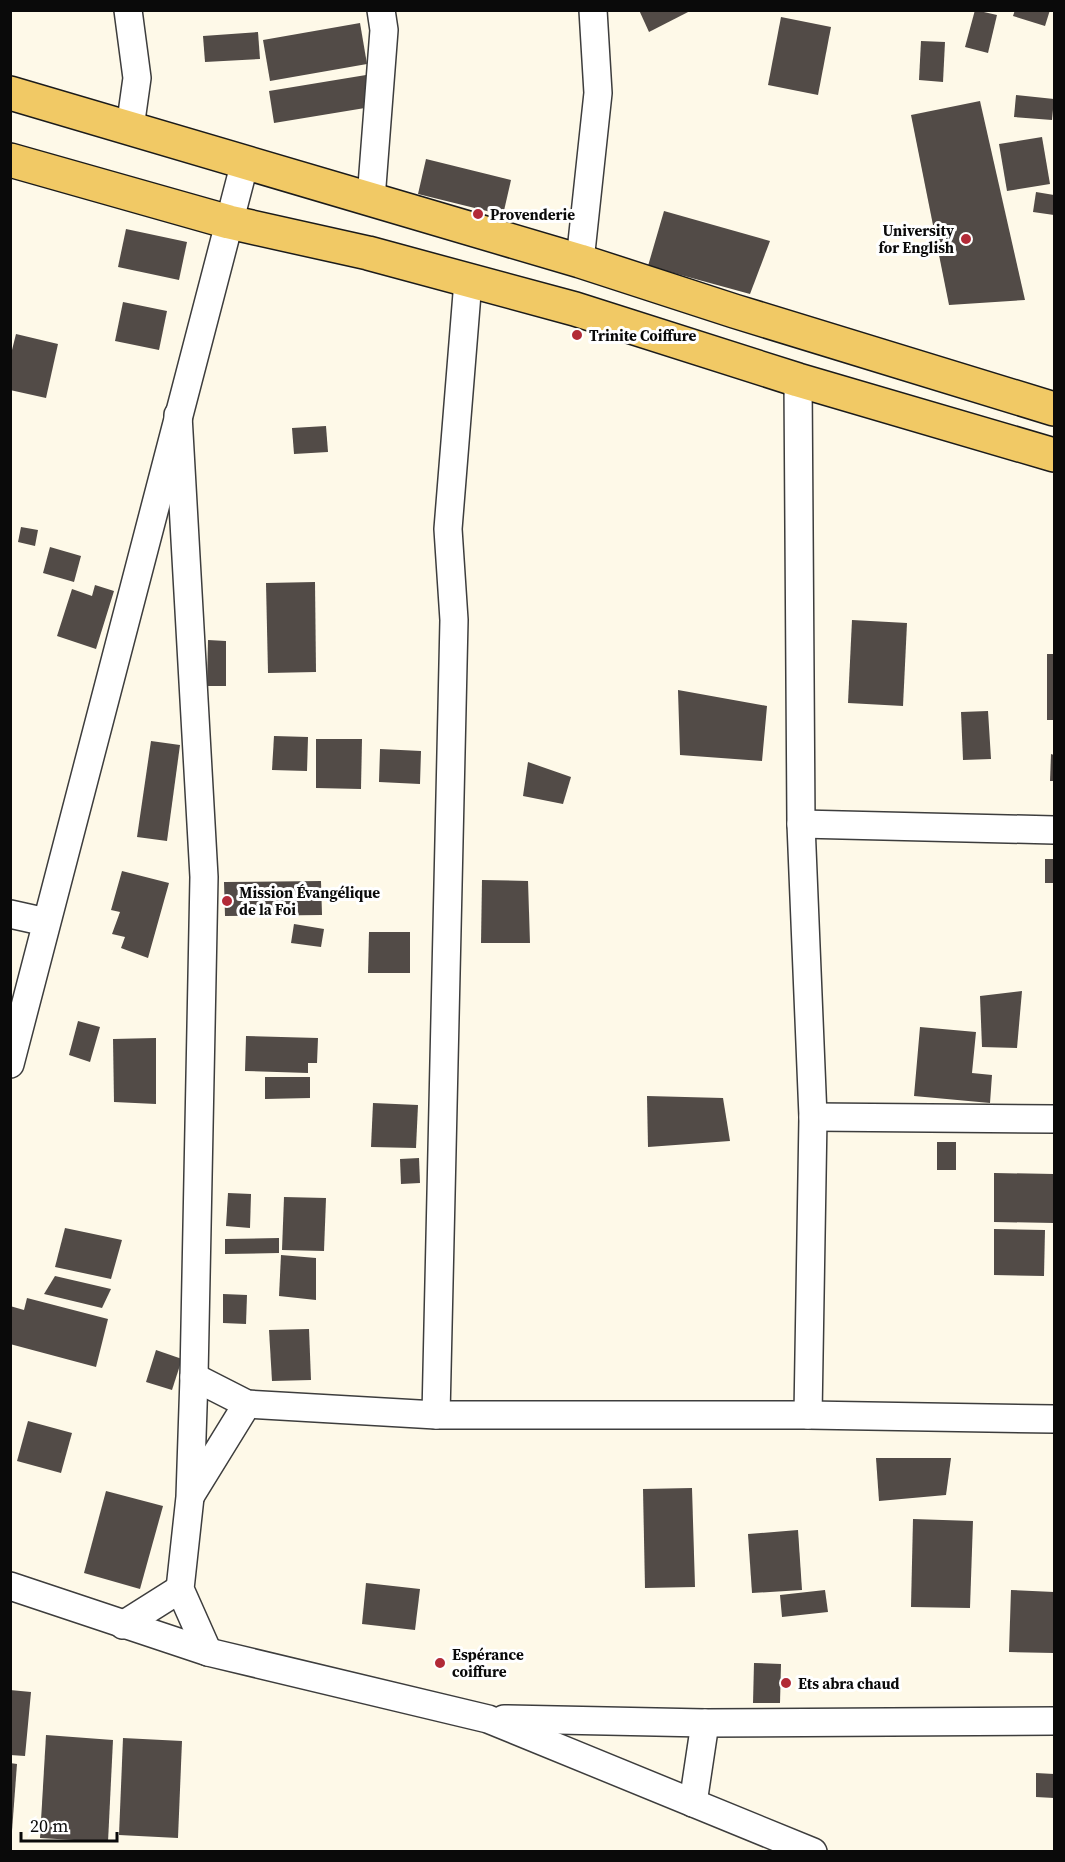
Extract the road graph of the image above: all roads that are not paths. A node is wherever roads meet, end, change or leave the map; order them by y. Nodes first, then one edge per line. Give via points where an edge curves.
1 (128, 10) edge
2 (381, 10) edge
3 (593, 10) edge
4 (10, 93) edge
5 (129, 128) junction
6 (10, 160) edge
7 (245, 162) junction
8 (371, 199) junction
9 (229, 222) junction
10 (580, 261) junction
11 (468, 281) junction
12 (798, 380) junction
13 (1054, 409) edge
14 (178, 415) junction
15 (1054, 455) edge
16 (801, 825) junction
17 (1054, 830) edge
18 (10, 914) edge
19 (46, 922) junction
20 (10, 1064) edge
21 (813, 1117) junction
22 (1054, 1119) edge
23 (194, 1377) junction
24 (247, 1404) junction
25 (436, 1415) junction
26 (808, 1415) junction
27 (1054, 1419) edge
28 (190, 1497) junction
29 (10, 1586) edge
30 (180, 1589) junction
31 (123, 1625) junction
32 (208, 1652) junction
33 (488, 1719) junction
34 (1054, 1721) edge
35 (705, 1723) junction
36 (693, 1803) junction
37 (813, 1851) edge

1 - 5 street via 137,78
2 - 8 street via 384,30
3 - 10 street via 598,93
4 - 5 main road
5 - 7 main road
6 - 9 main road
7 - 8 main road
7 - 9 street
8 - 10 main road
9 - 11 main road
9 - 14 street
10 - 13 main road
11 - 12 main road via 575,309
11 - 25 street via 448,529 454,620
12 - 15 main road
12 - 16 street
14 - 19 street
14 - 23 street via 204,877
16 - 17 street
16 - 21 street
18 - 19 street
19 - 20 street
21 - 22 street
21 - 26 street
23 - 24 street
23 - 28 street
24 - 25 street
24 - 28 street
25 - 26 street
26 - 27 street
28 - 30 street
29 - 31 street
30 - 31 street
30 - 32 street
31 - 32 street
32 - 33 street
33 - 35 street
33 - 36 street
34 - 35 street
35 - 36 street
36 - 37 street

